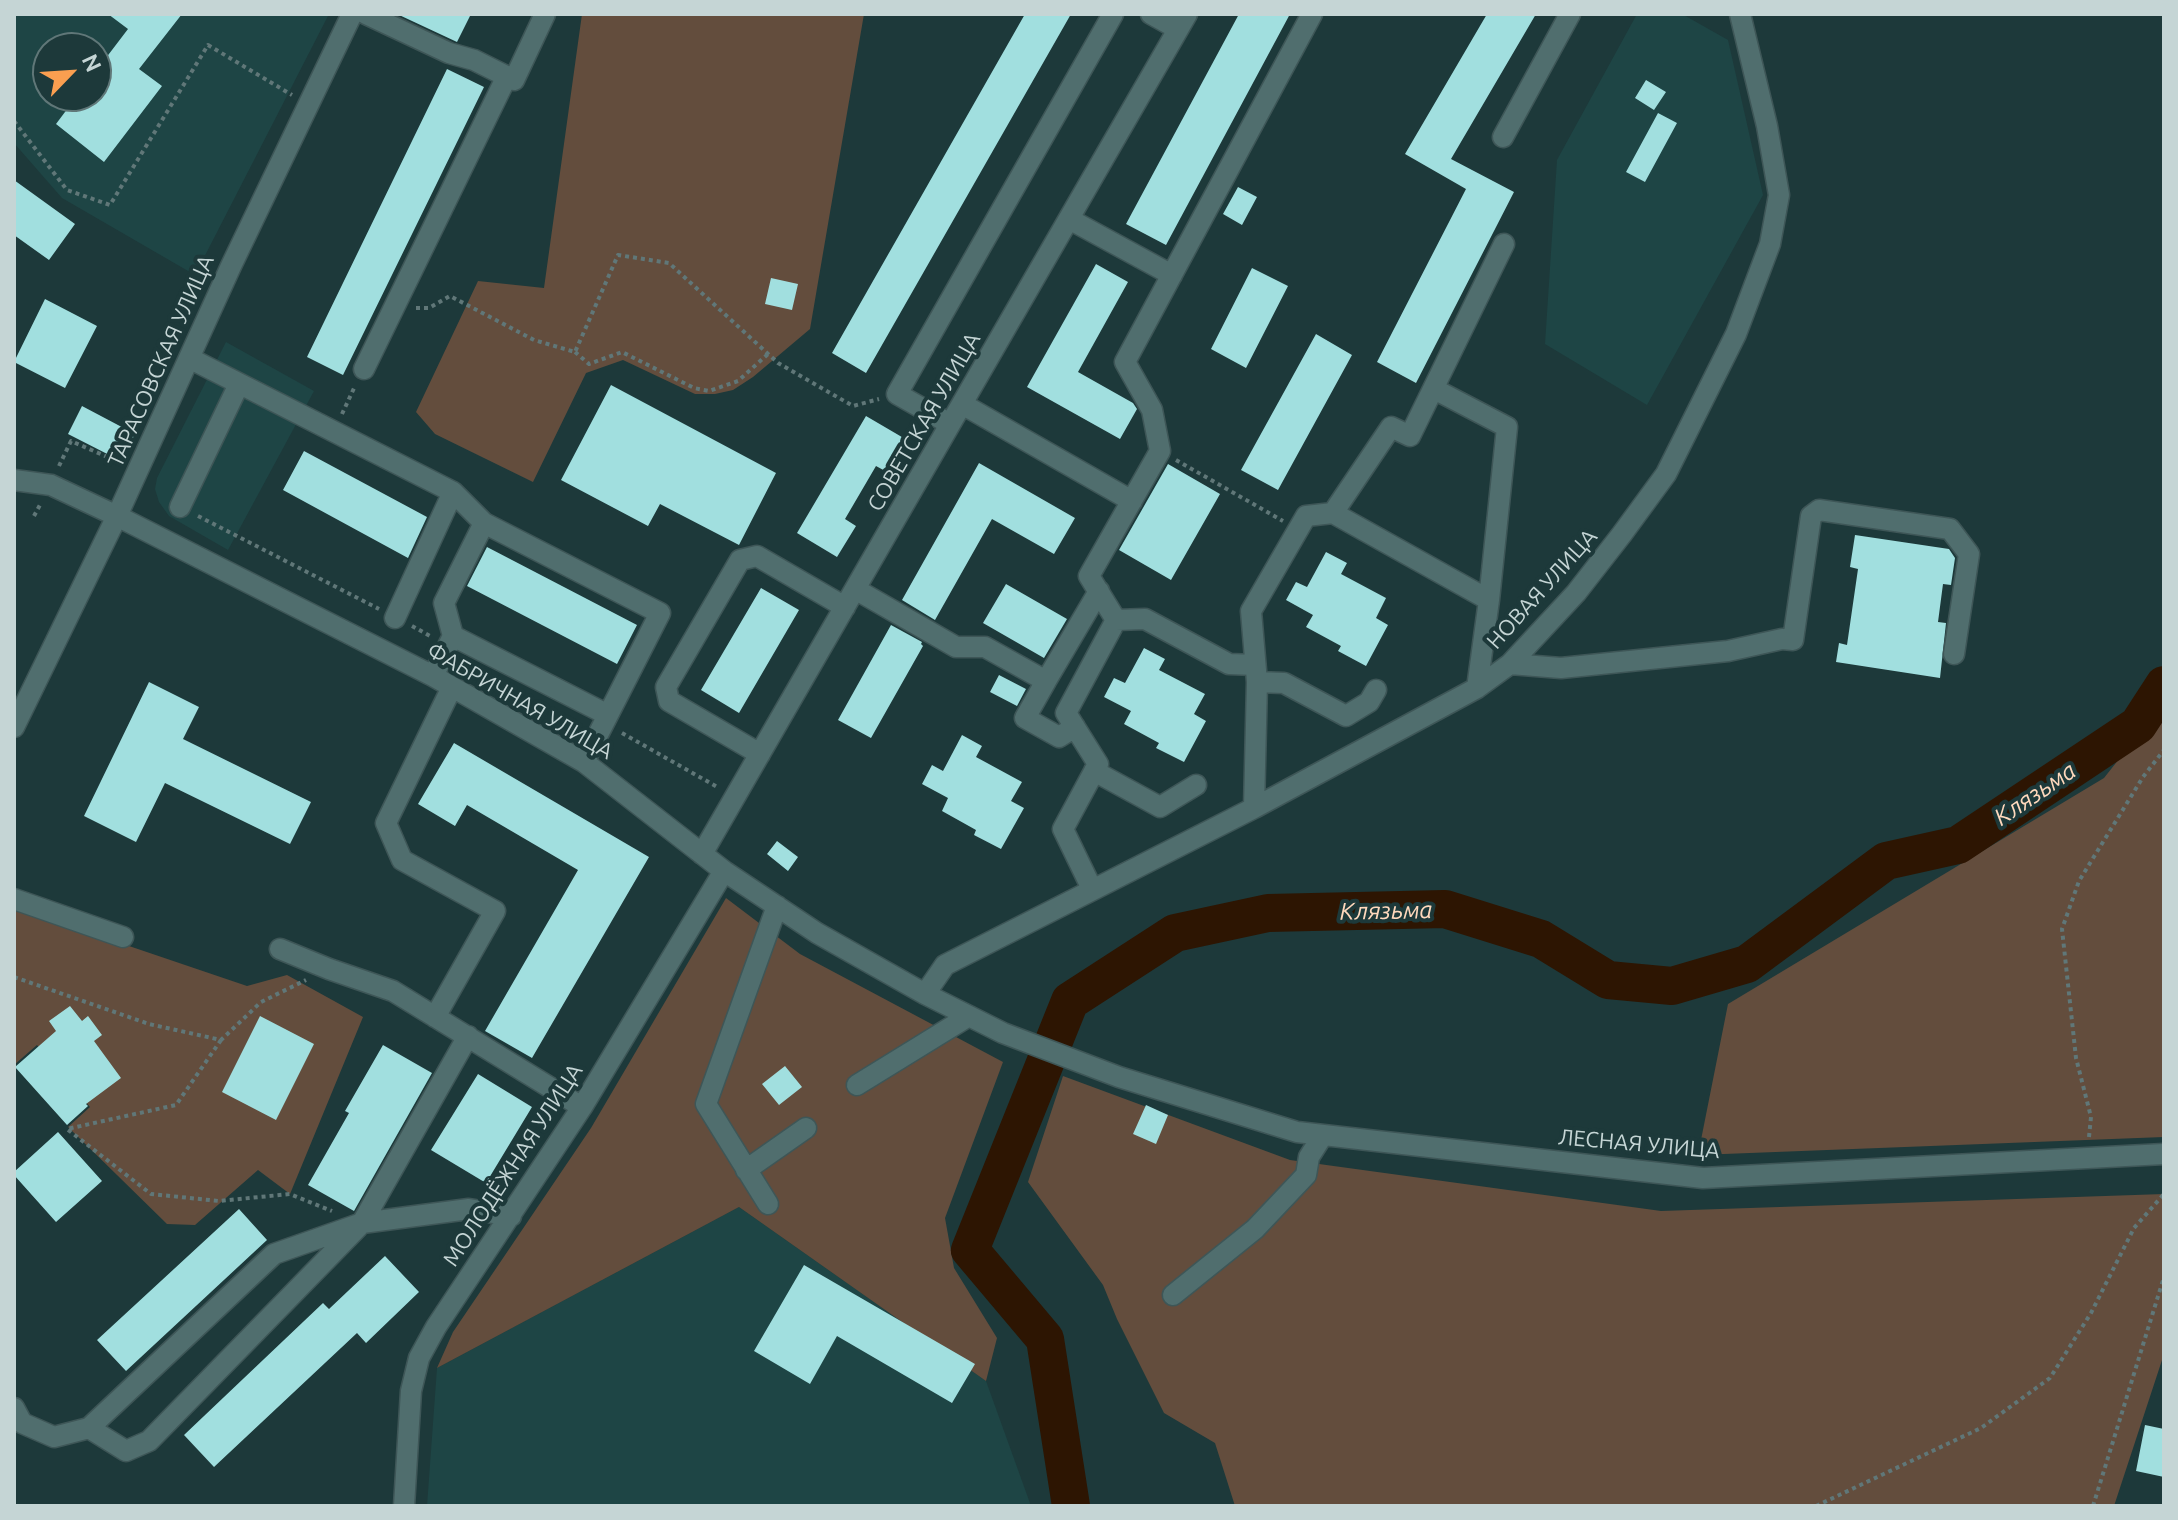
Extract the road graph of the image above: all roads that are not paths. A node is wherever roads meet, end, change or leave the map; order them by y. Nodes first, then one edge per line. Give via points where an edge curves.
1 (352, 14) edge
2 (366, 14) edge
3 (545, 14) edge
4 (1113, 14) edge
5 (1151, 14) edge
6 (1312, 14) edge
7 (1570, 14) edge
8 (1740, 14) edge
9 (1182, 22) edge
10 (507, 76) junction
11 (1503, 137) dead end
12 (1069, 219) junction
13 (1504, 244) dead end
14 (1172, 275) junction
15 (189, 358) junction
16 (364, 369) road end
17 (239, 384) junction
18 (1434, 389) junction
19 (962, 404) junction
20 (950, 424) junction
21 (14, 480) edge
22 (453, 492) junction
23 (1132, 501) junction
24 (180, 507) dead end
25 (1333, 513) junction
26 (117, 516) junction
27 (484, 523) junction
28 (1099, 591) junction
29 (850, 598) junction
30 (1489, 600) junction
31 (395, 618) dead end
32 (1116, 620) junction
33 (453, 636) junction
34 (1954, 654) dead end
35 (1510, 664) junction
36 (1256, 674) junction
37 (433, 676) junction
38 (1046, 681) junction
39 (452, 687) junction
40 (1477, 688) junction
41 (1376, 690) dead end
42 (608, 715) junction
43 (14, 727) edge
44 (1075, 727) junction
45 (760, 754) junction
46 (584, 762) junction
47 (1094, 771) junction
48 (1196, 785) dead end
49 (1254, 808) junction
50 (702, 854) junction
51 (724, 871) junction
52 (1092, 889) junction
53 (14, 899) edge
54 (777, 906) junction
55 (123, 937) dead end
56 (280, 949) dead end
57 (925, 994) junction
58 (969, 1016) junction
59 (435, 1017) junction
60 (468, 1036) junction
61 (1119, 1077) joint
62 (857, 1085) dead end
63 (582, 1107) junction
64 (806, 1128) dead end
65 (1323, 1135) junction
66 (2164, 1154) edge
67 (746, 1170) junction
68 (768, 1204) dead end
69 (511, 1216) junction
70 (362, 1223) junction
71 (1173, 1295) dead end
72 (14, 1408) edge
73 (89, 1428) junction
74 (404, 1506) edge

1 - 15 street, ТАРАСОВСКАЯ УЛИЦА
2 - 10 street
3 - 10 street via 514,80
4 - 20 street via 897,394
5 - 9 street
6 - 14 street
7 - 11 street
8 - 35 street, НОВАЯ УЛИЦА via 1779,195 1770,244 1736,334 1666,474 1576,593
9 - 12 street, СОВЕТСКАЯ УЛИЦА
10 - 16 street
12 - 14 street
12 - 19 street, СОВЕТСКАЯ УЛИЦА
13 - 18 street
14 - 23 street via 1125,362 1152,410 1160,451
15 - 17 street
15 - 26 street, ТАРАСОВСКАЯ УЛИЦА
17 - 22 street
17 - 24 street
18 - 25 street via 1410,436 1391,427
18 - 30 street via 1507,427
19 - 20 street, СОВЕТСКАЯ УЛИЦА
19 - 23 street
20 - 29 street, СОВЕТСКАЯ УЛИЦА
21 - 26 street, ФАБРИЧНАЯ УЛИЦА via 51,485
22 - 27 street
22 - 31 street
23 - 28 street via 1089,576
25 - 30 street
25 - 36 street via 1306,516 1251,611
26 - 37 street, ФАБРИЧНАЯ УЛИЦА
26 - 43 street, ТАРАСОВСКАЯ УЛИЦА
27 - 33 street via 444,603
27 - 42 street via 660,613
28 - 32 street
28 - 38 street
29 - 38 street via 956,647 985,647
29 - 45 street, СОВЕТСКАЯ УЛИЦА
29 - 45 street via 757,556 740,560 666,687 669,701
30 - 40 street
32 - 36 street via 1145,619
32 - 44 street via 1066,713
33 - 37 street
33 - 42 street
34 - 35 street via 1969,554 1950,529 1819,510 1811,516 1793,640 1561,668
35 - 40 street, НОВАЯ УЛИЦА
36 - 41 street via 1346,716 1369,702
36 - 49 street
37 - 39 street, ФАБРИЧНАЯ УЛИЦА
38 - 44 street via 1025,718 1059,737
39 - 46 street, ФАБРИЧНАЯ УЛИЦА
39 - 59 street via 386,823 402,860 495,911
40 - 49 street, НОВАЯ УЛИЦА
42 - 46 street
44 - 47 street via 1098,764
45 - 50 street, СОВЕТСКАЯ УЛИЦА
46 - 50 street, ФАБРИЧНАЯ УЛИЦА
47 - 48 street via 1160,807
47 - 52 street via 1063,829
49 - 52 street, НОВАЯ УЛИЦА
50 - 51 street, ФАБРИЧНАЯ УЛИЦА
51 - 54 street, ФАБРИЧНАЯ УЛИЦА
51 - 63 street, МОЛОДЁЖНАЯ УЛИЦА
52 - 57 street, НОВАЯ УЛИЦА via 945,965
53 - 55 street
54 - 57 street, ФАБРИЧНАЯ УЛИЦА
54 - 67 street via 706,1104
56 - 59 street via 393,991
57 - 58 street, ФАБРИЧНАЯ УЛИЦА
58 - 61 street, ФАБРИЧНАЯ УЛИЦА
58 - 62 street
59 - 60 street
60 - 63 street
60 - 70 street
61 - 65 street, ЛЕСНАЯ УЛИЦА via 1297,1132
63 - 69 street, МОЛОДЁЖНАЯ УЛИЦА
64 - 67 street
65 - 66 street, ЛЕСНАЯ УЛИЦА via 1703,1178
65 - 71 street via 1309,1157 1306,1175 1255,1229
67 - 68 street
69 - 70 street via 469,1209
69 - 74 street, МОЛОДЁЖНАЯ УЛИЦА via 419,1358 411,1391
70 - 73 street via 274,1254
70 - 73 street via 149,1441 126,1451
72 - 73 street via 22,1423 54,1437

